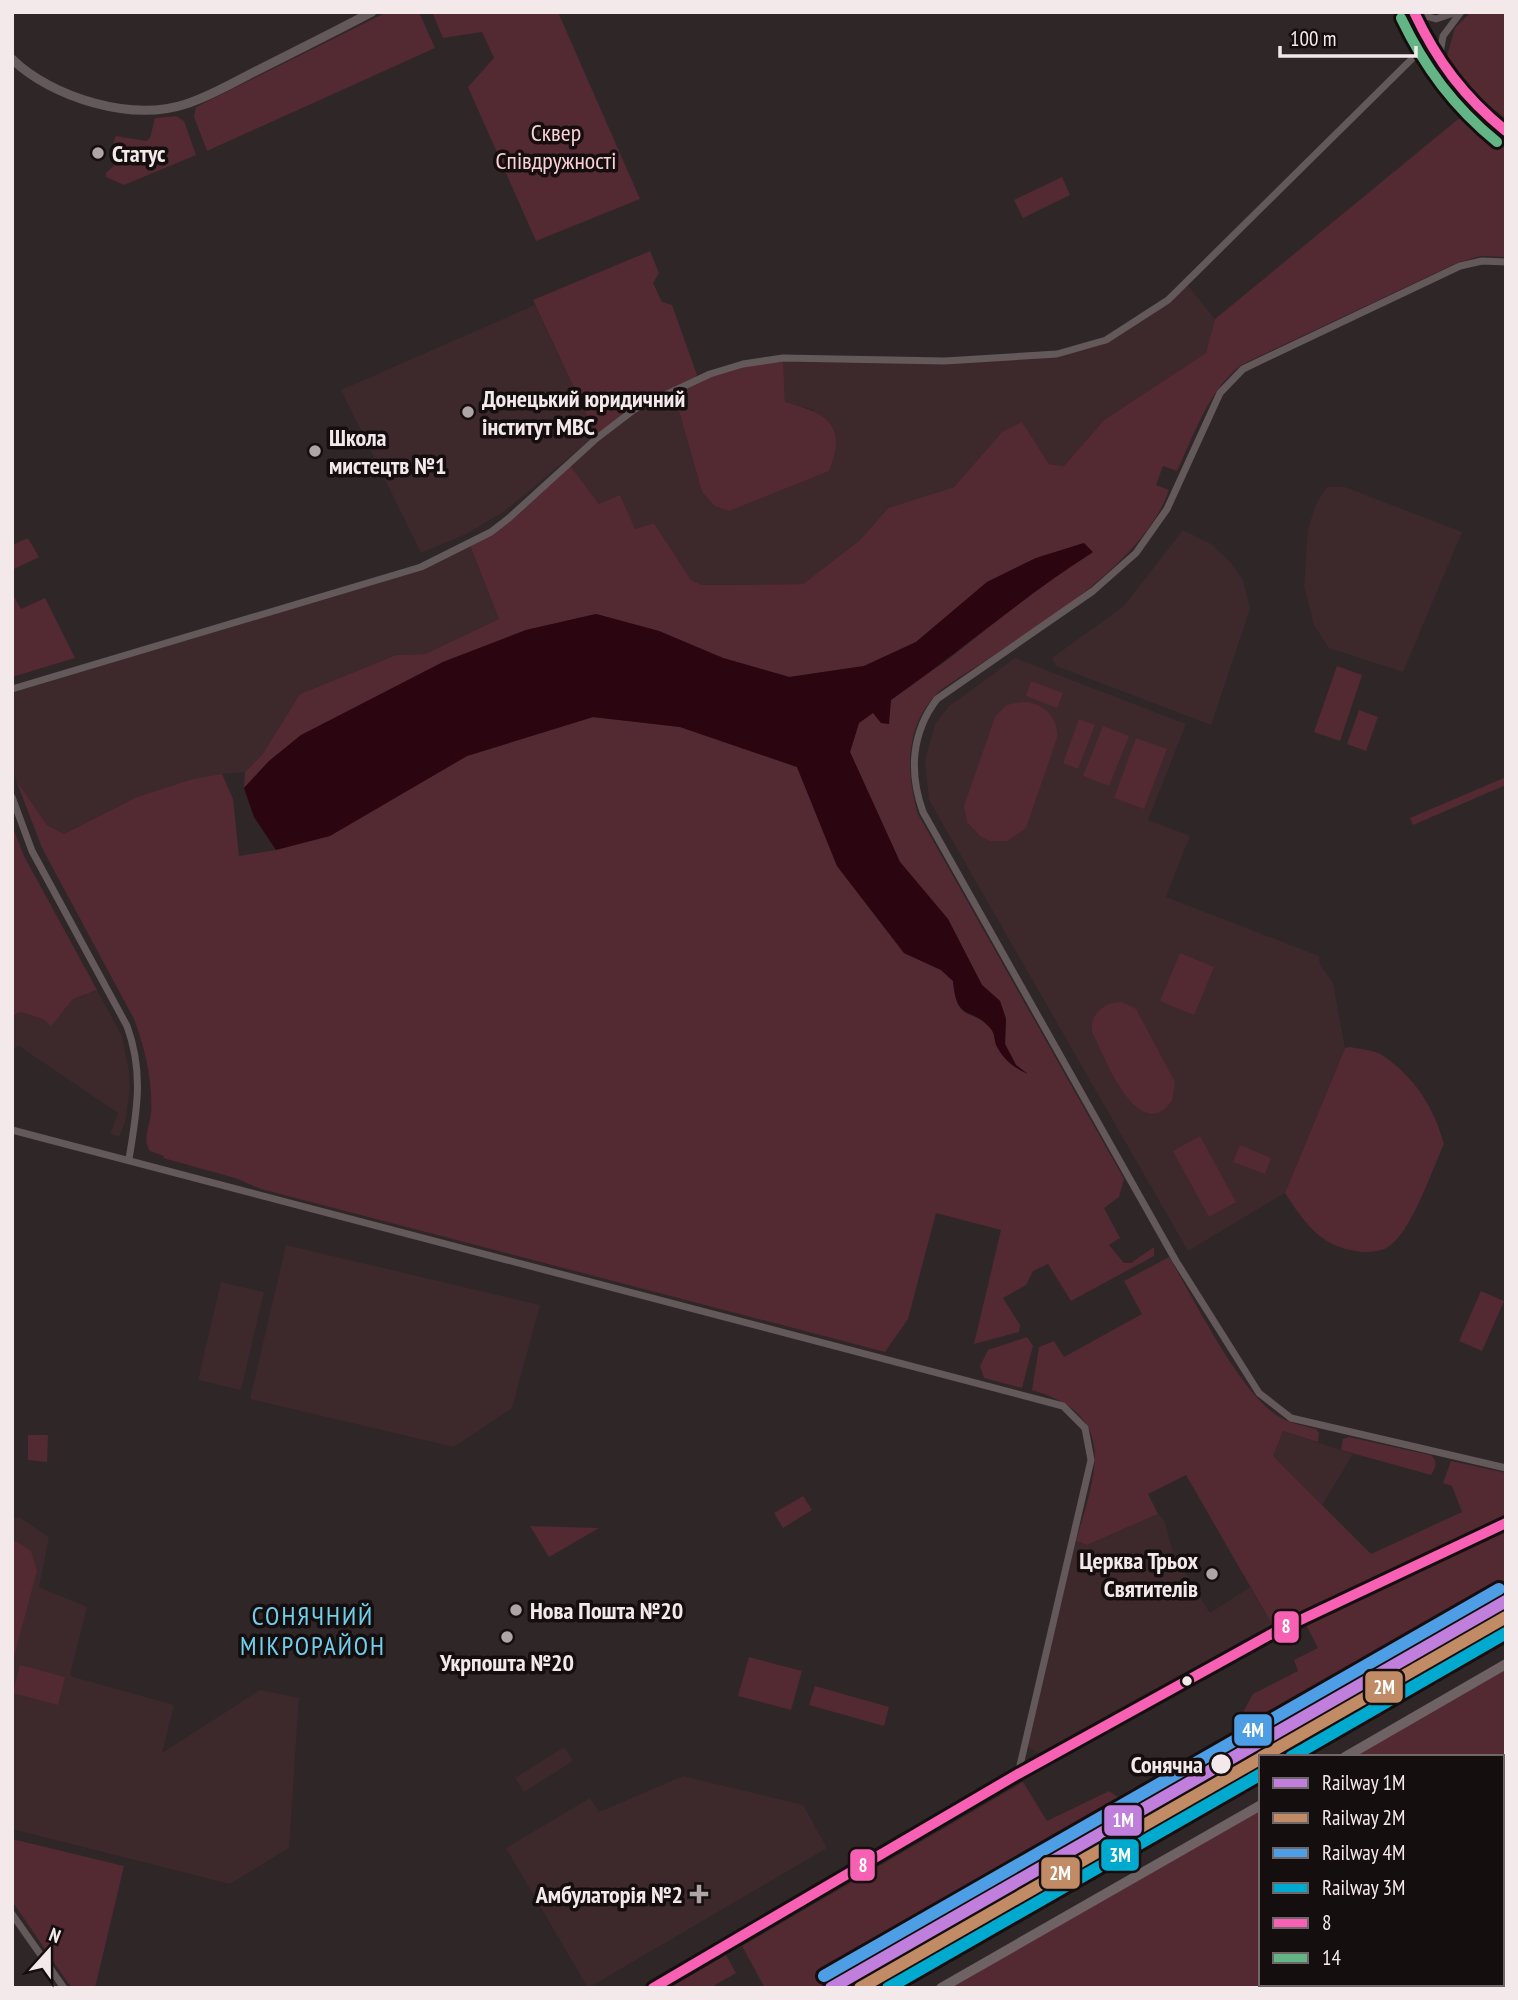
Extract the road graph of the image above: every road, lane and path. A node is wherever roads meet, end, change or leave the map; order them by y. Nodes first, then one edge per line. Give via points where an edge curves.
1 (372, 12) edge
2 (1414, 12) edge
3 (1459, 12) edge
4 (1428, 43) junction
5 (12, 59) edge
6 (1439, 61) junction
7 (1506, 131) edge
8 (1506, 262) edge
9 (12, 689) edge
10 (12, 797) edge
11 (12, 1130) edge
12 (129, 1159) junction
13 (1506, 1468) edge
14 (1506, 1523) edge
15 (1506, 1664) edge
16 (1348, 1755) edge
17 (1018, 1774) junction
18 (1259, 1806) edge
19 (12, 1914) edge
20 (64, 1988) edge
21 (653, 1988) edge
22 (941, 1988) edge

1 - 5 street via 211,94 151,110 82,100 35,78
2 - 3 street via 1436,19
2 - 4 main road
3 - 6 street via 1443,36
4 - 6 main road
4 - 9 street via 1168,300 1106,340 1057,354 945,360 783,358 710,374 635,409 509,518 421,567
6 - 7 main road via 1458,90
8 - 13 street via 1460,266 1243,369 1231,379 1220,393 1167,509 1136,553 1093,591 937,699 918,734 913,760 923,812 1176,1261 1259,1393 1291,1418
10 - 12 street via 32,851 134,1045 140,1096
11 - 12 street
12 - 17 street via 1063,1406 1085,1428 1091,1460
14 - 17 street via 1275,1632
15 - 16 main road
17 - 21 street
18 - 22 main road
19 - 20 street

